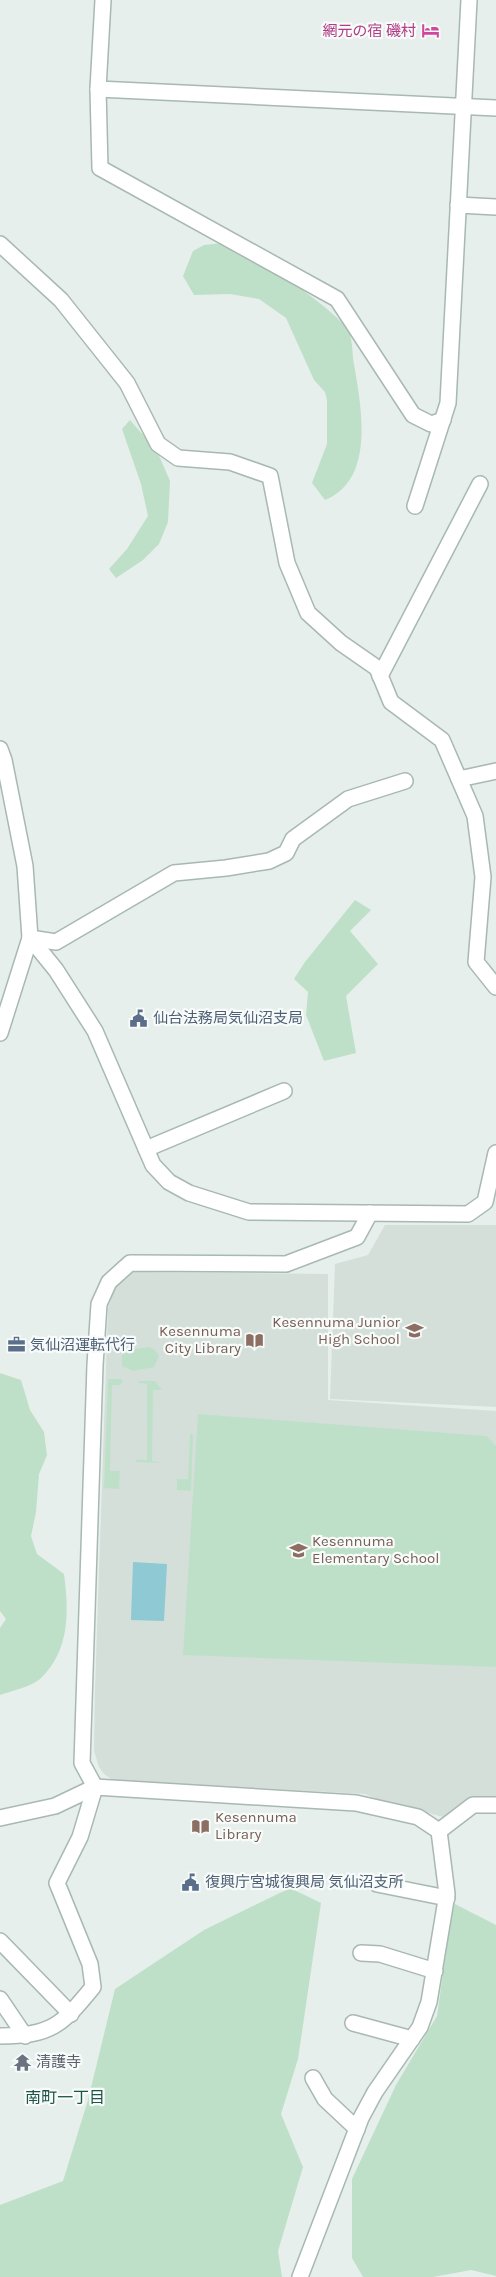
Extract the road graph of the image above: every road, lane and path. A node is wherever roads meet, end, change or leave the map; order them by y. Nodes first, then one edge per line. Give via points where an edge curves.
1 (103, 0) edge
2 (469, 0) edge
3 (98, 89) junction
4 (463, 106) junction
5 (496, 108) edge
6 (458, 205) junction
7 (496, 207) edge
8 (0, 244) edge
9 (443, 420) junction
10 (480, 484) dead end
11 (415, 506) dead end
12 (380, 676) junction
13 (0, 749) edge
14 (496, 771) edge
15 (459, 779) junction
16 (405, 780) dead end
17 (6, 795) edge
18 (30, 938) junction
19 (496, 987) edge
20 (0, 1033) edge
21 (284, 1091) dead end
22 (146, 1149) junction
23 (496, 1153) edge
24 (370, 1213) junction
25 (95, 1787) junction
26 (496, 1805) edge
27 (0, 1818) edge
28 (439, 1831) junction
29 (377, 1884) dead end
30 (447, 1898) junction
31 (0, 1941) edge
32 (361, 1954) dead end
33 (435, 1970) junction
34 (0, 1999) edge
35 (71, 2014) junction
36 (0, 2020) edge
37 (356, 2028) dead end
38 (0, 2036) edge
39 (25, 2036) junction
40 (412, 2039) junction
41 (313, 2078) dead end
42 (357, 2129) junction
43 (300, 2277) edge

1 - 3 street
2 - 4 street
3 - 4 street
3 - 9 street via 100,168 337,299 413,415 431,424
4 - 5 street
4 - 6 street
6 - 7 street
6 - 9 street via 448,404
8 - 12 street via 61,300 121,375 158,444 178,458 230,462 270,476 287,563 308,613 341,643 377,668
9 - 11 street
10 - 12 street
12 - 15 street via 391,702 442,740
13 - 17 street
14 - 15 street
15 - 19 street via 475,816 483,877 476,962
16 - 18 street via 348,799 293,839 286,853 269,861 174,873 56,942
17 - 18 street via 25,866
18 - 20 street
18 - 22 street via 56,970 95,1031
21 - 22 street
22 - 24 street via 153,1166 169,1182 217,1203 249,1212
23 - 24 street via 485,1202 468,1214
24 - 25 street via 357,1236 286,1264 130,1263 110,1282 99,1304 82,1763
25 - 27 street via 55,1806
25 - 28 street via 356,1803 418,1817
25 - 35 street via 80,1837 57,1883 90,1964 93,1987
26 - 28 street via 472,1806
28 - 30 street
29 - 30 street
30 - 33 street
31 - 35 street
32 - 33 street via 380,1954
33 - 40 street via 429,2002
34 - 39 street
35 - 39 street via 38,2034
36 - 39 street
37 - 40 street
38 - 39 street
40 - 42 street via 375,2092
41 - 42 street via 325,2099
42 - 43 street

